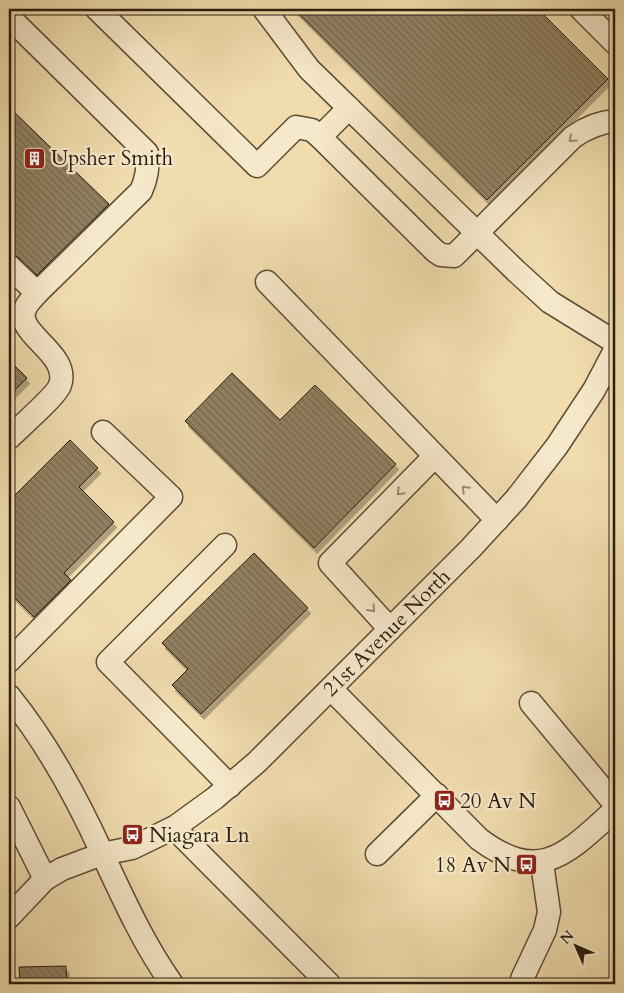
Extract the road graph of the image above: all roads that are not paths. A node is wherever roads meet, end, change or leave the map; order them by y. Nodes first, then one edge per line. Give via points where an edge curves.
1 (97, 9) edge
2 (264, 9) edge
3 (581, 9) edge
4 (9, 18) edge
5 (615, 43) edge
6 (349, 108) junction
7 (615, 121) edge
8 (320, 137) junction
9 (478, 233) junction
10 (9, 266) edge
11 (267, 282) dead end
12 (37, 293) junction
13 (615, 342) edge
14 (615, 350) edge
15 (102, 432) dead end
16 (9, 438) edge
17 (434, 457) junction
18 (497, 520) junction
19 (225, 545) dead end
20 (390, 630) junction
21 (9, 661) edge
22 (331, 689) junction
23 (9, 696) edge
24 (530, 703) dead end
25 (230, 786) junction
26 (437, 795) junction
27 (615, 804) edge
28 (9, 807) edge
29 (615, 810) edge
30 (175, 827) junction
31 (102, 854) junction
32 (376, 854) dead end
33 (542, 862) junction
34 (45, 880) junction
35 (9, 917) edge
36 (172, 984) edge
37 (329, 984) edge
38 (522, 984) edge

1 - 8 street via 256,166 296,127 312,130
2 - 6 street via 297,56
3 - 5 street
4 - 12 street via 147,153 146,180 140,191
6 - 8 street
6 - 9 street
7 -> 9 street via 604,121 573,137
8 - 9 street via 441,255 454,256
9 - 13 street via 550,302
10 - 12 street
11 - 17 street
12 - 16 street via 25,308 23,317 58,363 62,371 60,386
14 - 18 street, 21st Avenue North via 594,390 557,446
15 - 21 street via 171,496
18 -> 17 street
17 -> 20 street via 330,563
18 - 20 street, 21st Avenue North
19 - 25 street via 108,662
20 - 22 street, 21st Avenue North
22 - 25 street, 21st Avenue North
22 - 26 street
23 - 31 street via 57,764
24 - 27 street
25 - 30 street, 21st Avenue North
26 - 32 street
26 - 33 street via 479,839 499,854 516,861
28 - 34 street
29 - 33 street via 580,841
30 - 31 street, 21st Avenue North via 132,848
30 - 37 street
31 - 34 street, 21st Avenue North via 62,869
31 - 36 street via 133,919
33 - 38 street via 548,912 545,930
34 - 35 street, 21st Avenue North

